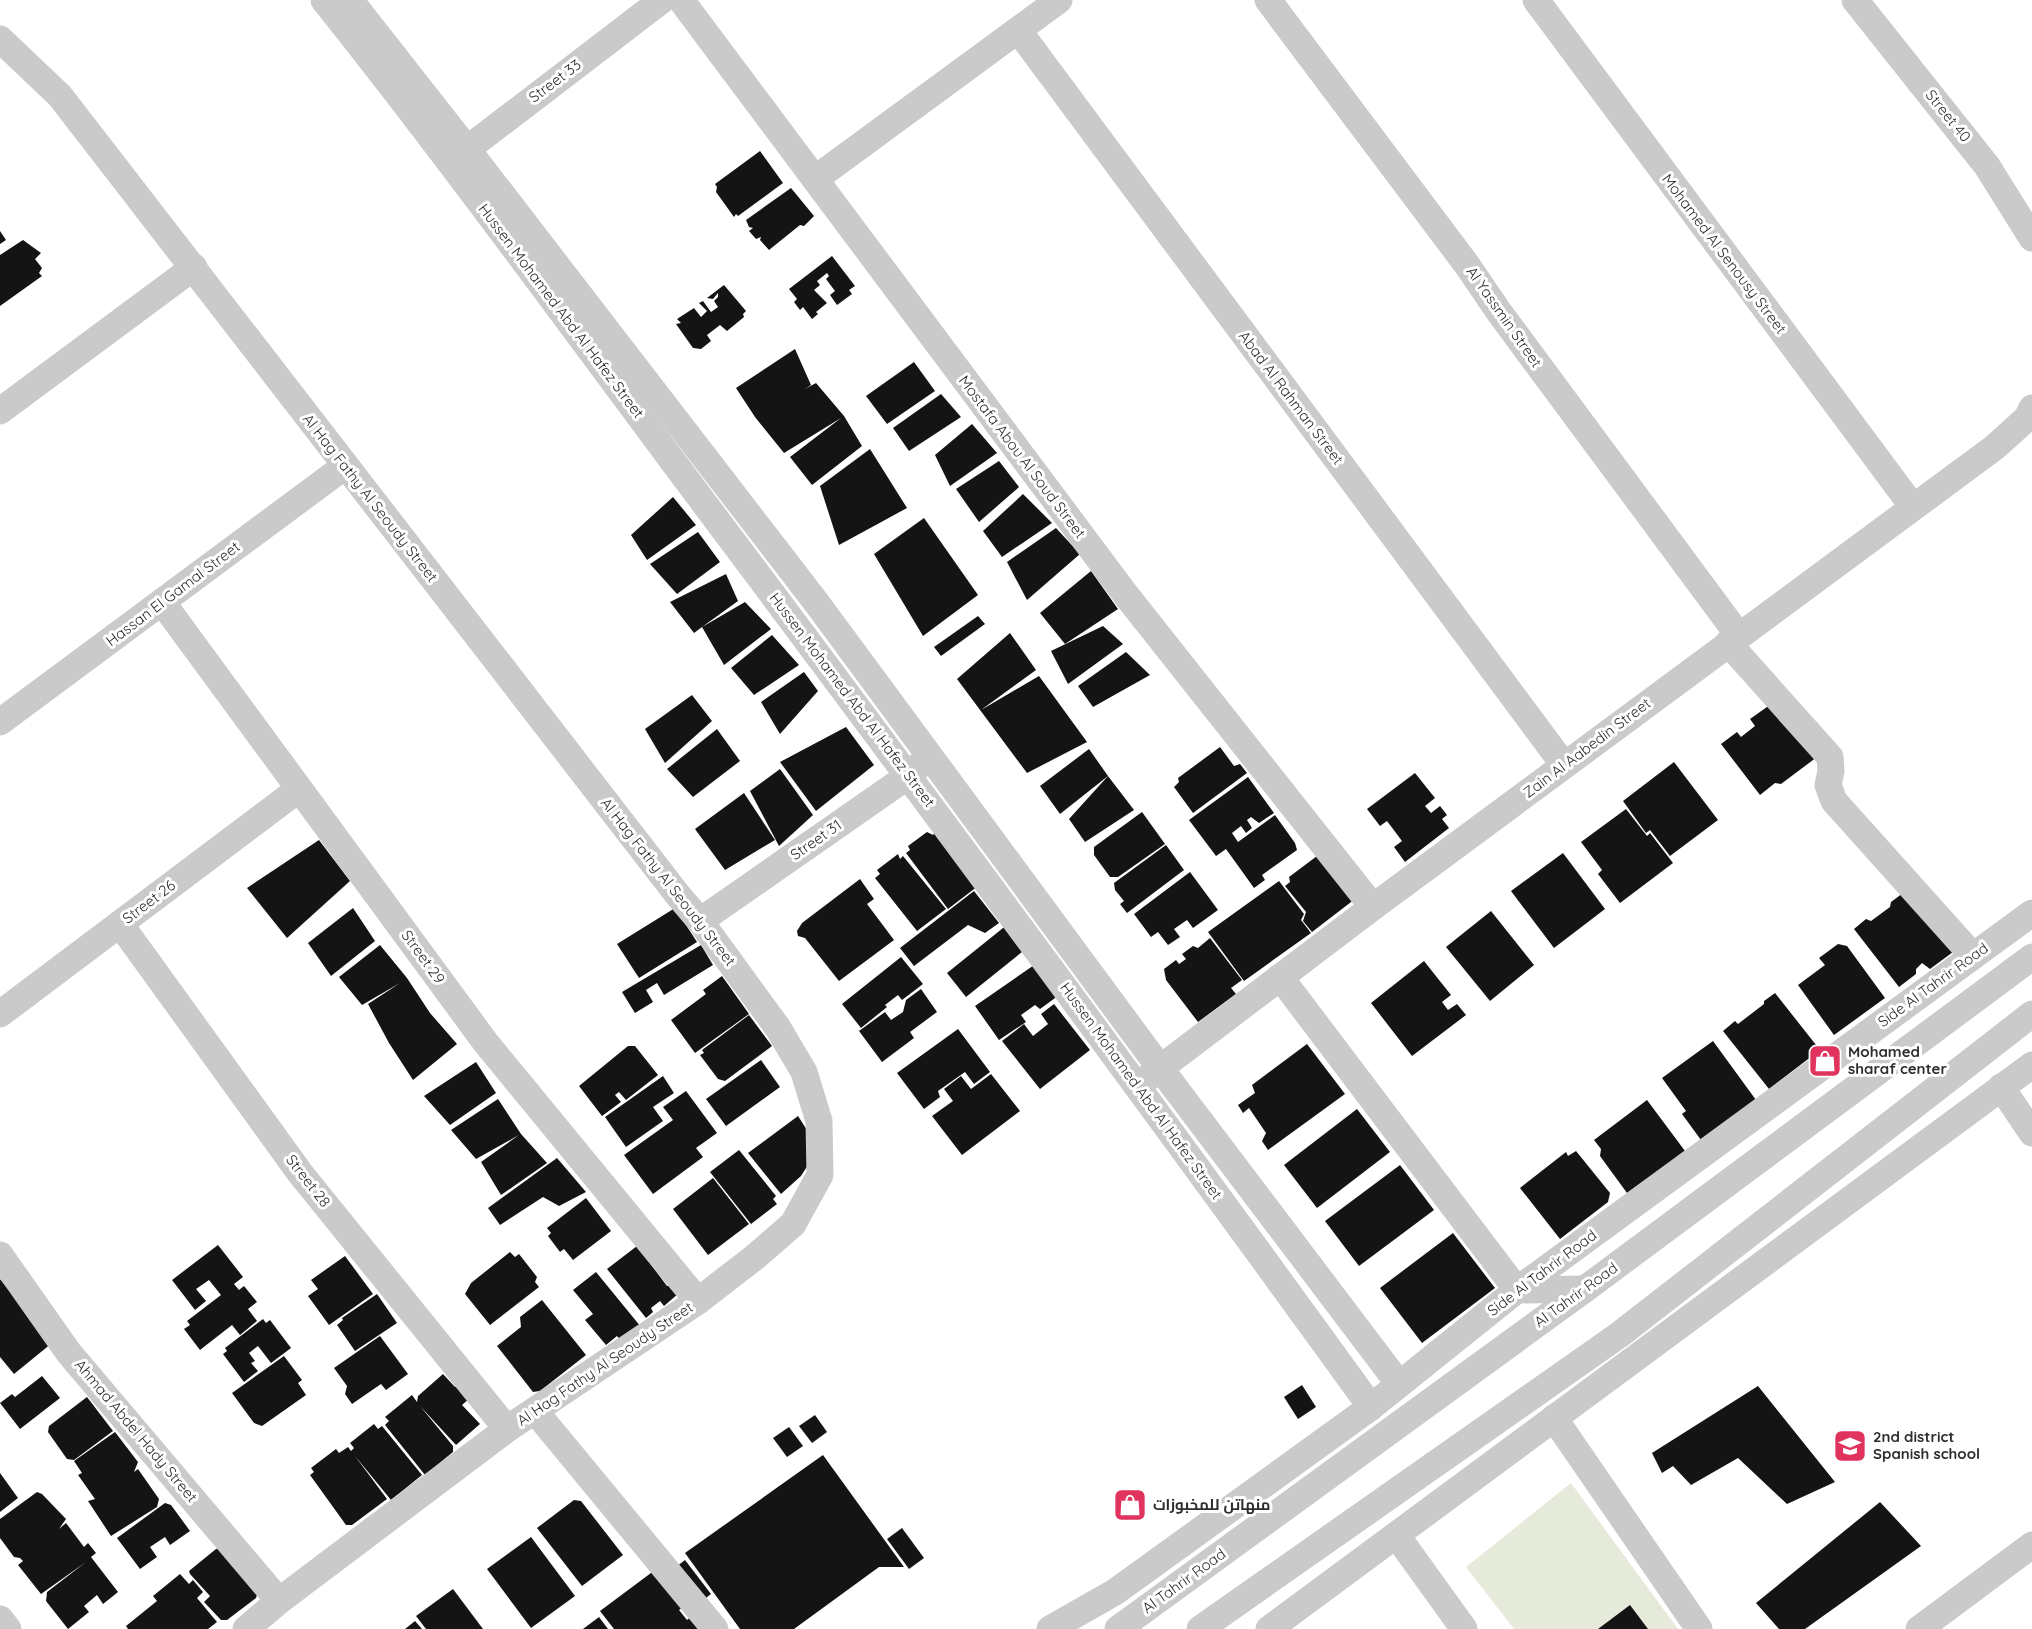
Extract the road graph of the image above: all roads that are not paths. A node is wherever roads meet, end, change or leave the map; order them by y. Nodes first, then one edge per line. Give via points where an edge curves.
1 (324, 0) edge
2 (350, 0) edge
3 (662, 0) edge
4 (681, 0) edge
5 (1059, 0) edge
6 (1268, 0) edge
7 (1536, 0) edge
8 (1855, 0) edge
9 (1018, 30) junction
10 (0, 39) edge
11 (458, 156) junction
12 (815, 179) junction
13 (2032, 238) edge
14 (194, 267) junction
15 (2032, 408) edge
16 (0, 411) edge
17 (345, 466) junction
18 (1913, 507) junction
19 (162, 602) junction
20 (1733, 640) junction
21 (0, 722) edge
22 (930, 757) junction
23 (1564, 765) junction
24 (908, 776) junction
25 (299, 789) junction
26 (1373, 906) junction
27 (2032, 913) edge
28 (700, 921) junction
29 (120, 924) junction
30 (1973, 956) junction
31 (2032, 957) edge
32 (1280, 977) junction
33 (0, 1014) edge
34 (2032, 1014) edge
35 (2032, 1065) edge
36 (1160, 1068) junction
37 (1138, 1085) junction
38 (2001, 1087) junction
39 (2032, 1133) edge
40 (0, 1255) edge
41 (1585, 1289) junction
42 (1517, 1290) junction
43 (698, 1301) junction
44 (1619, 1335) junction
45 (1606, 1381) junction
46 (1399, 1384) junction
47 (1371, 1407) junction
48 (535, 1411) junction
49 (1554, 1418) junction
50 (507, 1430) junction
51 (1278, 1474) junction
52 (1265, 1522) junction
53 (1396, 1536) junction
54 (2031, 1549) edge
55 (1325, 1588) junction
56 (1240, 1599) junction
57 (279, 1601) junction
58 (0, 1619) edge
59 (8, 1629) edge
60 (246, 1629) edge
61 (715, 1629) edge
62 (1050, 1629) edge
63 (1118, 1629) edge
64 (1200, 1629) edge
65 (1269, 1629) edge
66 (1464, 1629) edge
67 (1699, 1629) edge
68 (1919, 1629) edge

1 - 11 street, Hussen Mohamed Abd Al Hafez Street
2 - 11 street, Hussen Mohamed Abd Al Hafez Street
3 - 11 street, Street 33
4 - 12 street, Mostafa Abou Al Soud Street
5 - 9 street
6 - 20 street, Al Yassmin Street via 1467,264
7 - 18 street, Mohamed Al Senousy Street
8 - 13 street, Street 40 via 1987,166
9 - 12 street
9 - 23 street, Abad Al Rahman Street
10 - 14 street, Al Hag Fathy Al Seoudy Street via 60,96
11 - 22 street, Hussen Mohamed Abd Al Hafez Street via 816,602
11 - 24 street, Hussen Mohamed Abd Al Hafez Street
12 - 26 street, Mostafa Abou Al Soud Street via 1126,595
14 - 16 street
14 - 17 street, Al Hag Fathy Al Seoudy Street
15 - 18 street, Zain Al Aabedin Street via 2027,418 1995,447
17 - 19 street, Hassan El Gamal Street
17 - 28 street, Al Hag Fathy Al Seoudy Street
18 - 20 street, Zain Al Aabedin Street
19 - 21 street, Hassan El Gamal Street
19 - 25 street, Street 29
20 - 23 street, Zain Al Aabedin Street
20 - 30 street, Al Yassmin Street via 1830,757 1828,785 1834,801
22 - 24 street, Street 31
22 - 36 street, Hussen Mohamed Abd Al Hafez Street
23 - 26 street, Zain Al Aabedin Street
24 - 28 street, Street 31
24 - 37 street, Hussen Mohamed Abd Al Hafez Street
25 - 29 street, Street 26
25 - 43 street, Street 29 via 486,1043
26 - 32 street, Zain Al Aabedin Street
27 - 30 street, Side Al Tahrir Road
28 - 43 street, Al Hag Fathy Al Seoudy Street via 778,1028 804,1072 819,1121 820,1175 793,1224
29 - 33 street, Street 26
29 - 50 street, Street 28 via 300,1173
30 - 42 street, Side Al Tahrir Road
31 - 41 street, Al Tahrir Road
32 - 36 street, Zain Al Aabedin Street
32 - 42 street
34 - 44 street
35 - 38 street
36 - 37 street, Zain Al Aabedin Street
36 - 46 street, Hussen Mohamed Abd Al Hafez Street
37 - 47 street, Hussen Mohamed Abd Al Hafez Street
38 - 39 street
38 - 45 street
40 - 57 street, Ahmad Abdel Hady Street via 69,1353
41 - 42 street
41 - 52 street, Al Tahrir Road
42 - 46 street, Side Al Tahrir Road
43 - 48 street, Al Hag Fathy Al Seoudy Street
44 - 45 street
44 - 56 street
45 - 49 street
46 - 47 street, Side Al Tahrir Road
47 - 51 street, Side Al Tahrir Road
48 - 50 street, Al Hag Fathy Al Seoudy Street
48 - 61 street
49 - 53 street
49 - 67 street
50 - 57 street, Al Hag Fathy Al Seoudy Street
51 - 52 street
51 - 62 street, Side Al Tahrir Road via 1115,1592
52 - 63 street, Al Tahrir Road
53 - 55 street
53 - 66 street
54 - 68 street
55 - 56 street
55 - 65 street
56 - 64 street
57 - 60 street, Al Hag Fathy Al Seoudy Street
58 - 59 street

